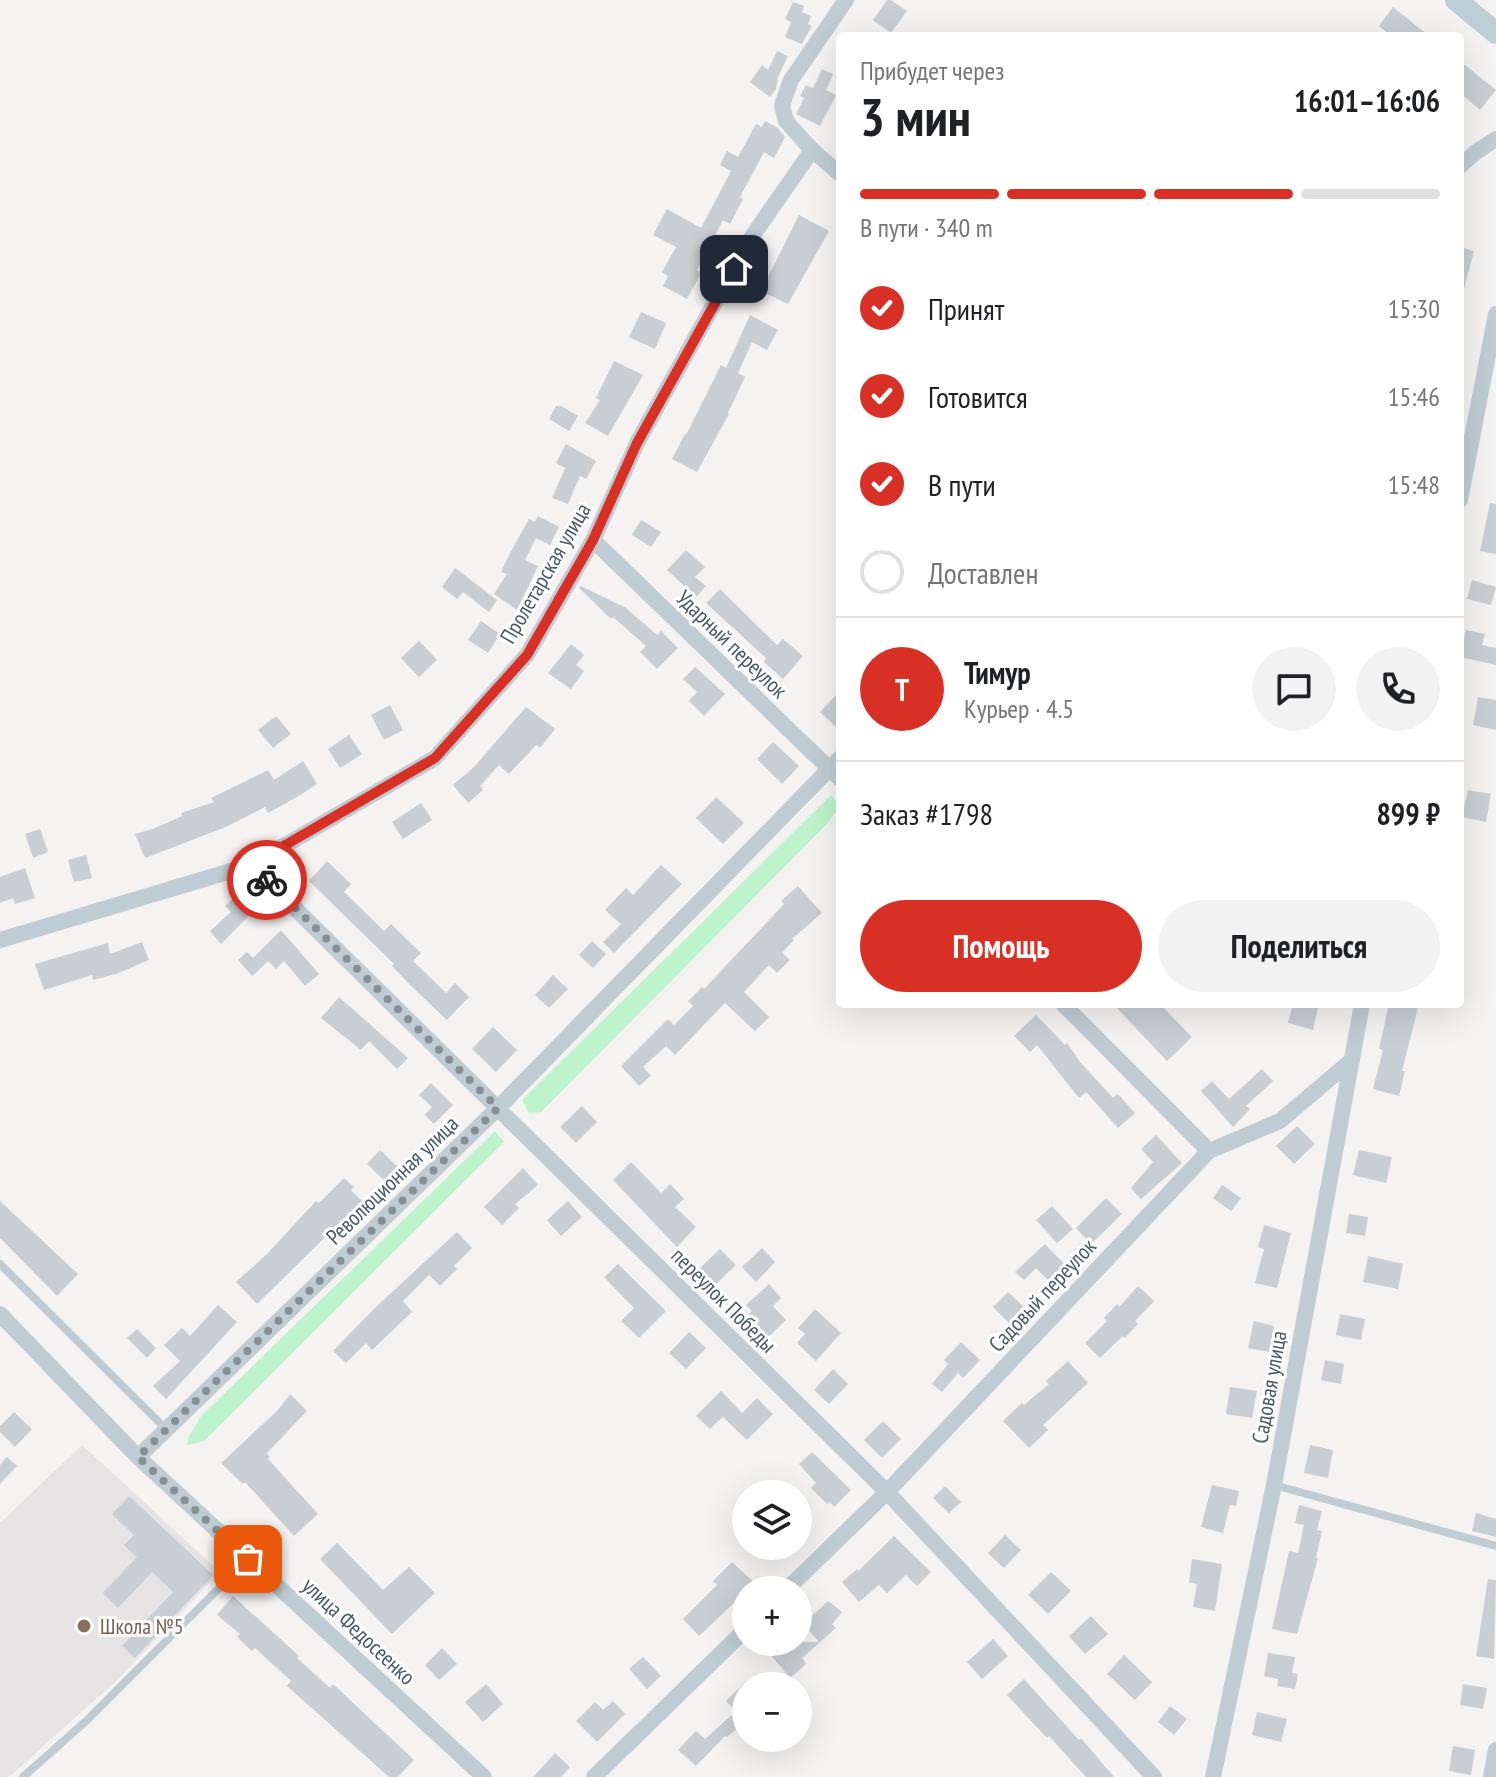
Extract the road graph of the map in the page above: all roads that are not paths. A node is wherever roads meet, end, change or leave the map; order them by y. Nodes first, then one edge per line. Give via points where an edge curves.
1 (846, 0) edge
2 (1456, 0) edge
3 (1496, 33) edge
4 (1496, 139) edge
5 (812, 150) junction
6 (1464, 162) edge
7 (836, 171) edge
8 (1496, 314) edge
9 (1464, 479) edge
10 (593, 540) junction
11 (836, 769) edge
12 (251, 865) junction
13 (0, 940) edge
14 (1067, 1008) edge
15 (1361, 1008) edge
16 (1352, 1060) junction
17 (498, 1108) junction
18 (1209, 1151) junction
19 (0, 1264) edge
20 (0, 1314) edge
21 (167, 1429) junction
22 (138, 1457) junction
23 (1274, 1485) junction
24 (887, 1492) junction
25 (1496, 1546) edge
26 (248, 1559) junction
27 (800, 1576) edge
28 (732, 1643) edge
29 (1496, 1750) edge
30 (23, 1777) edge
31 (484, 1777) edge
32 (594, 1777) edge
33 (1154, 1777) edge
34 (1213, 1777) edge
35 (1491, 1777) edge

1 - 5 street via 791,80 782,105 786,121
2 - 3 main road
4 - 6 street
5 - 7 street
5 - 10 street, Пролетарская улица via 749,241 637,443
8 - 9 street
10 - 11 street, Ударный переулок
10 - 12 street, Пролетарская улица via 527,655 435,758
11 - 17 street, Революционная улица
12 - 13 street, Пролетарская улица
12 - 17 street, переулок Победы
14 - 18 street
15 - 16 street, Садовая улица
16 - 18 street, Садовый переулок via 1280,1121
16 - 23 street, Садовая улица
17 - 21 street, Революционная улица
17 - 24 street, переулок Победы
18 - 24 street, Садовый переулок
19 - 21 lane
20 - 22 street, улица Федосеенко
21 - 22 street, Революционная улица
22 - 26 street, улица Федосеенко
23 - 25 lane
23 - 34 street, Садовая улица
24 - 27 street, Садовый переулок
24 - 33 street, переулок Победы
26 - 30 lane
26 - 31 street, улица Федосеенко
28 - 32 street
29 - 35 street

